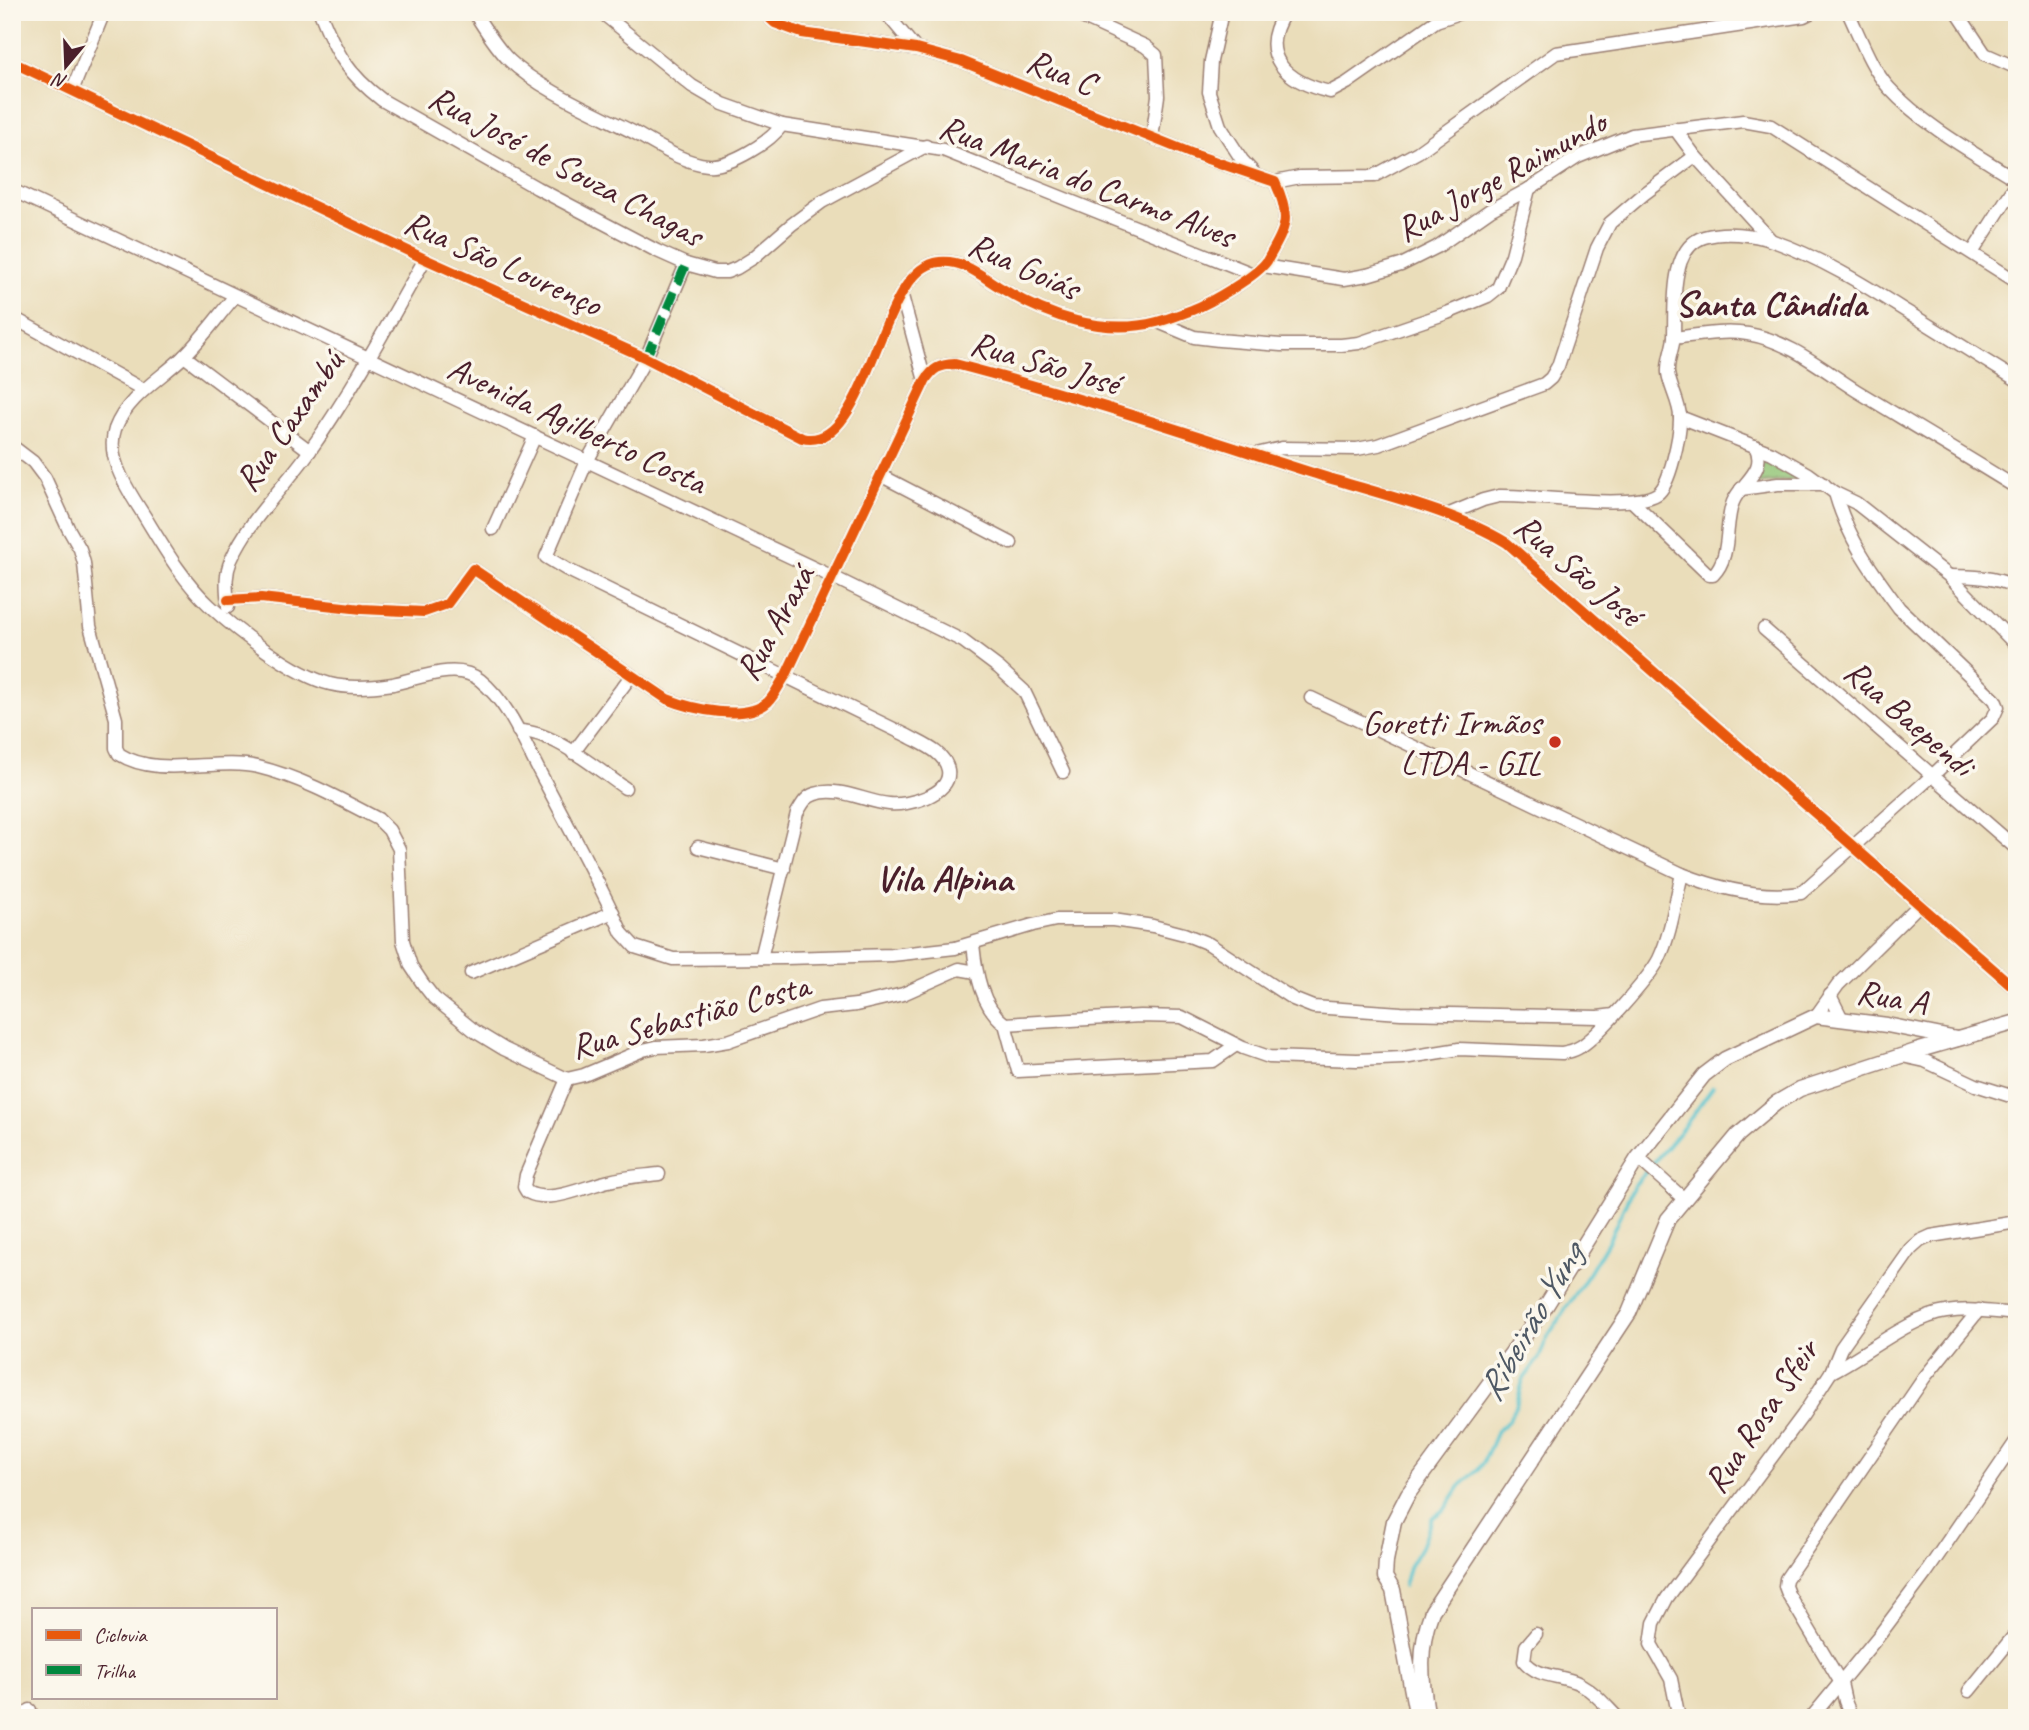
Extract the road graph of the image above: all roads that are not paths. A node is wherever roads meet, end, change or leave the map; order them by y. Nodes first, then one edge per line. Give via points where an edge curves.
1 (104, 12) edge
2 (320, 12) edge
3 (474, 12) edge
4 (601, 12) edge
5 (763, 12) edge
6 (885, 12) edge
7 (1222, 12) edge
8 (1285, 12) edge
9 (1463, 12) edge
10 (1812, 12) edge
11 (1848, 12) edge
12 (1957, 12) edge
13 (1075, 14) dead end
14 (916, 49) junction
15 (12, 62) edge
16 (2017, 68) edge
17 (72, 91) junction
18 (782, 125) junction
19 (1675, 129) junction
20 (1153, 138) junction
21 (926, 146) junction
22 (1695, 156) junction
23 (1256, 175) junction
24 (2017, 181) edge
25 (1275, 183) junction
26 (1529, 189) junction
27 (12, 190) edge
28 (1771, 240) junction
29 (1972, 254) junction
30 (425, 259) junction
31 (686, 264) junction
32 (1258, 270) junction
33 (2017, 282) edge
34 (234, 296) junction
35 (902, 296) junction
36 (12, 317) edge
37 (1158, 322) junction
38 (1674, 338) junction
39 (184, 356) junction
40 (368, 358) junction
41 (646, 358) junction
42 (2017, 380) edge
43 (925, 381) junction
44 (144, 390) junction
45 (1681, 417) junction
46 (535, 436) junction
47 (12, 446) edge
48 (1755, 446) junction
49 (310, 451) junction
50 (1255, 454) junction
51 (587, 461) junction
52 (882, 476) junction
53 (1824, 484) junction
54 (2017, 488) edge
55 (1741, 489) junction
56 (1835, 493) junction
57 (1633, 502) junction
58 (1447, 515) junction
59 (493, 529) dead end
60 (1011, 542) dead end
61 (1949, 576) junction
62 (833, 577) junction
63 (2017, 587) edge
64 (228, 600) junction
65 (229, 621) junction
66 (1764, 629) dead end
67 (2017, 646) edge
68 (786, 675) junction
69 (631, 676) junction
70 (1311, 698) dead end
71 (518, 731) junction
72 (573, 753) junction
73 (1063, 772) dead end
74 (1933, 775) junction
75 (625, 788) dead end
76 (698, 846) dead end
77 (1854, 847) junction
78 (2017, 849) edge
79 (784, 869) junction
80 (1682, 874) junction
81 (1919, 905) junction
82 (613, 912) junction
83 (972, 944) junction
84 (955, 948) junction
85 (761, 958) junction
86 (959, 969) junction
87 (976, 972) junction
88 (471, 973) dead end
89 (2017, 990) edge
90 (1830, 995) junction
91 (1614, 1015) junction
92 (1816, 1016) junction
93 (1840, 1017) junction
94 (2017, 1022) edge
95 (1005, 1024) junction
96 (1916, 1031) junction
97 (1957, 1039) junction
98 (1939, 1044) junction
99 (1236, 1045) junction
100 (1916, 1051) junction
101 (1902, 1056) junction
102 (1932, 1064) junction
103 (567, 1079) junction
104 (2017, 1098) edge
105 (1641, 1160) junction
106 (659, 1174) dead end
107 (1684, 1199) junction
108 (2017, 1222) edge
109 (1979, 1310) junction
110 (2017, 1314) edge
111 (1830, 1372) junction
112 (2017, 1440) edge
113 (2017, 1632) edge
114 (1536, 1634) dead end
115 (1841, 1683) junction
116 (1969, 1690) dead end
117 (1418, 1718) edge
118 (1428, 1718) edge
119 (1618, 1718) edge
120 (1679, 1718) edge
121 (1811, 1718) edge
122 (1852, 1718) edge

1 - 17 street
2 - 31 street, Rua José de Souza Chagas via 336,51 364,86 382,100 537,188
3 - 18 street via 510,61 526,73 674,154 718,165 764,144
4 - 18 street, Rua Maria do Carmo Alves via 692,86 723,104
5 - 14 street, Rua C via 775,23 802,33
6 - 14 street
7 - 23 street via 1209,92 1220,126
8 - 9 street via 1275,27 1272,46 1279,66 1308,87 1330,92 1436,21
10 - 25 street via 1556,53 1418,152 1374,176 1300,177
11 - 24 street via 1889,88 1940,132
12 - 16 street via 1985,54
13 - 20 street via 1156,55
14 - 20 street, Rua C via 961,61
15 - 17 street, Rua São Lourenço
17 - 30 street, Rua São Lourenço
18 - 21 street, Rua Maria do Carmo Alves
19 - 22 street
19 - 26 street, Rua Jorge Raimundo via 1632,135 1577,157
19 - 29 street, Rua Jorge Raimundo via 1743,121 1771,126
20 - 23 street, Rua C
21 - 31 street, Rua José de Souza Chagas via 822,202 737,268 715,272
21 - 32 street, Rua Maria do Carmo Alves
22 - 28 street
22 - 50 street via 1610,223 1597,248 1558,366 1544,384 1378,445 1282,448
23 - 25 street
24 - 29 street
25 - 32 street, Rua Goiás via 1284,203 1284,230
26 - 32 street, Rua Jorge Raimundo via 1401,265 1344,279
26 - 37 street via 1498,288 1447,313 1341,345 1194,337
27 - 34 street, Avenida Agilberto Costa
28 - 38 street via 1727,234 1704,237 1687,248 1679,269
28 - 42 street via 1832,267
29 - 33 street, Rua Jorge Raimundo
30 - 40 street, Rua Caxambú
30 - 41 street, Rua São Lourenço
31 - 41 street
32 - 37 street, Rua Goiás via 1208,304
34 - 39 street
34 - 40 street, Avenida Agilberto Costa
35 - 37 street, Rua Goiás via 917,271 951,261 968,266 1030,305 1069,320 1124,326
35 - 41 street, Rua São Lourenço via 857,396 822,439 802,438
35 - 43 street
36 - 44 street
38 - 45 street via 1668,372
38 - 54 street via 1718,332 1775,341
39 - 44 street
39 - 49 street
40 - 46 street, Avenida Agilberto Costa
40 - 49 street, Rua Caxambú
41 - 51 street
43 - 50 street, Rua São José via 933,369 955,364
43 - 52 street, Rua Araxá
44 - 65 street via 114,432 117,466 189,584
45 - 48 street
45 - 57 street via 1664,489
46 - 51 street, Avenida Agilberto Costa
46 - 59 street
47 - 103 street, Rua Sebastião Costa via 45,478 80,549 90,626 116,719 119,754 166,766 258,767 292,778 377,819 389,830 398,849 403,941 411,966 434,998 476,1032
48 - 53 street
48 - 55 street via 1759,464
49 - 64 street, Rua Caxambú via 241,539 225,580
50 - 58 street, Rua São José
51 - 62 street, Avenida Agilberto Costa
51 - 68 street via 546,557
52 - 60 street
52 - 62 street, Rua Araxá
53 - 55 street
53 - 56 street
55 - 57 street via 1731,508 1724,555 1713,575
56 - 61 street via 1856,503
56 - 74 street via 1855,545 1899,608 1998,707 1993,718
57 - 58 street via 1499,496
58 - 77 street, Rua São José via 1507,542
61 - 63 street via 1980,576
61 - 67 street
62 - 68 street, Rua Araxá
62 - 73 street, Avenida Agilberto Costa via 962,641 999,668 1024,691
64 - 65 street, Rua Caxambú
64 - 69 street, Rua Araxá via 261,598 424,612 447,604 473,569
65 - 71 street via 258,645 329,684 360,688 420,676 472,674 507,711
66 - 74 street, Rua Baependi
68 - 69 street, Rua Araxá via 761,706 716,712 667,699
68 - 79 street via 937,753 947,766 948,777 937,791 901,804 835,792 808,797 797,813
69 - 72 street
70 - 80 street
71 - 72 street via 539,733
71 - 82 street
72 - 75 street
74 - 77 street
74 - 78 street, Rua Baependi
76 - 79 street
77 - 80 street via 1801,893 1721,889
77 - 81 street, Rua São José
79 - 85 street
80 - 91 street via 1660,958
81 - 89 street, Rua São José
81 - 90 street
82 - 85 street via 622,933 635,947 651,954 673,959
82 - 88 street
83 - 84 street
83 - 87 street
83 - 91 street via 1056,920 1112,920 1153,926 1209,944 1293,999 1313,1007 1415,1014
84 - 85 street via 892,955
84 - 86 street
86 - 87 street
86 - 103 street, Rua Sebastião Costa via 903,994 820,1009 728,1041 643,1050
87 - 95 street via 993,1015
90 - 92 street
90 - 93 street
91 - 99 street via 1587,1042 1562,1053 1459,1049 1403,1058 1313,1059 1269,1057
92 - 93 main road, Rua A
92 - 105 main road via 1725,1059 1704,1075
93 - 96 main road, Rua A
94 - 97 main road
95 - 99 street via 1182,1017
95 - 99 street via 1018,1071 1213,1061
96 - 97 main road, Rua A
96 - 100 street
97 - 98 main road
98 - 100 main road
98 - 102 street
100 - 101 main road
100 - 102 street
101 - 102 street
101 - 107 main road via 1800,1088 1776,1102 1738,1135
102 - 104 street
103 - 106 street via 526,1175 527,1192 541,1196 567,1193
105 - 107 street
105 - 117 main road via 1544,1309 1415,1482 1394,1521 1385,1577 1393,1590
107 - 118 main road via 1668,1219 1629,1313 1432,1611 1421,1650
108 - 111 street, Rua Rosa Sfeir via 1920,1241 1841,1348
109 - 110 street
109 - 111 street via 1923,1319
109 - 115 street via 1924,1378 1786,1579 1788,1594
111 - 120 street, Rua Rosa Sfeir via 1667,1598 1654,1623 1651,1644 1671,1679
112 - 115 street via 1926,1573
113 - 116 street
114 - 119 street via 1525,1646 1524,1661 1532,1671 1579,1684
115 - 121 street
115 - 122 street

